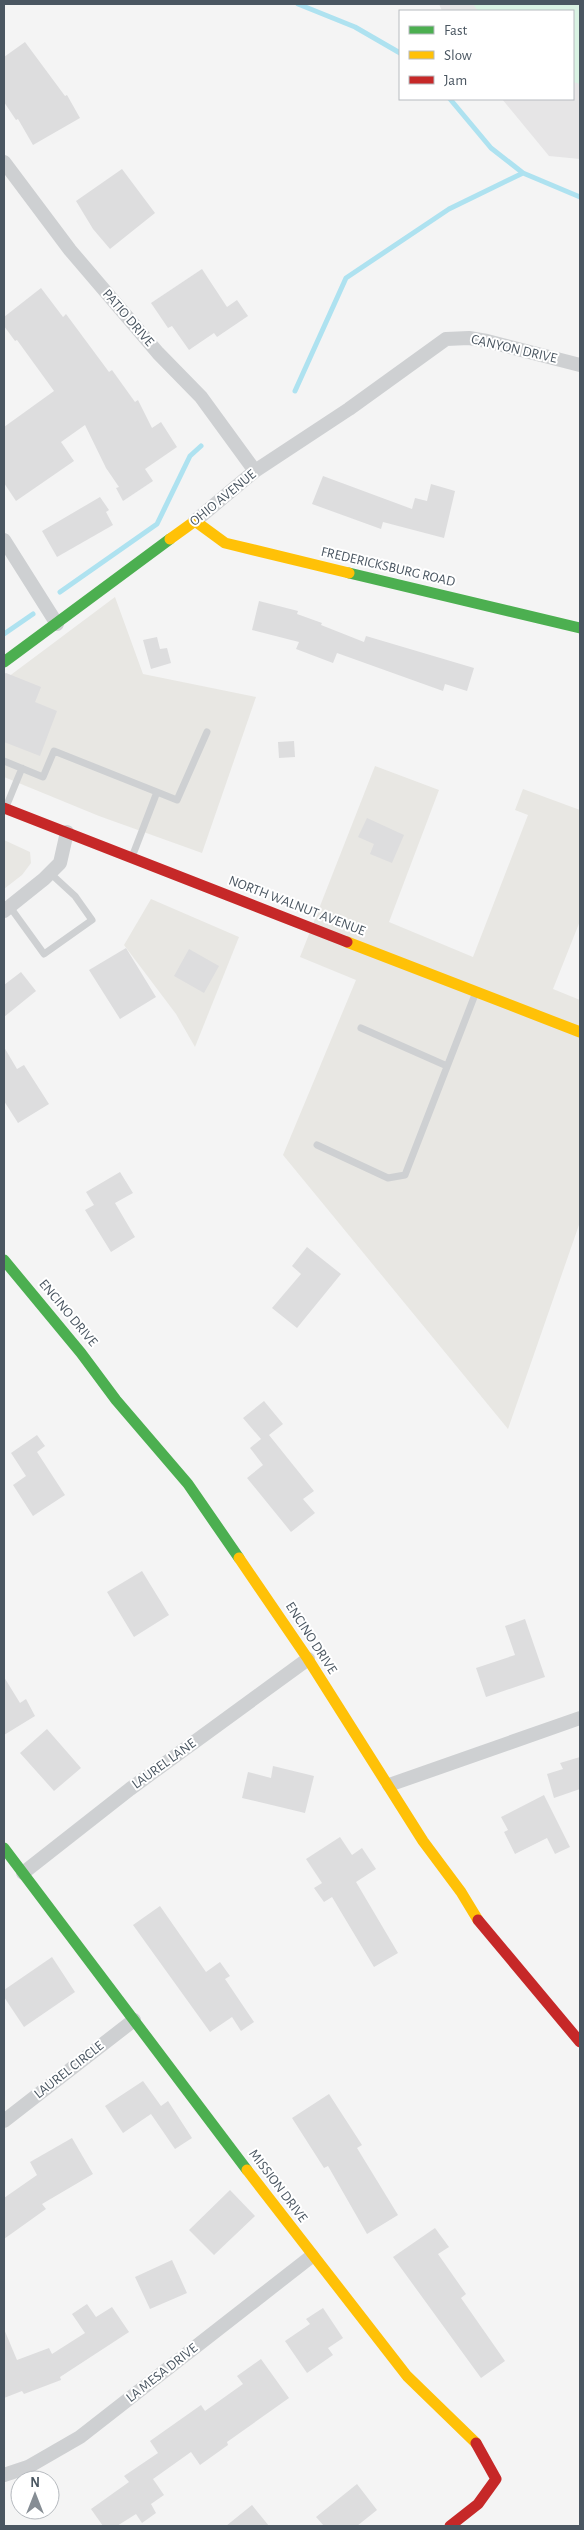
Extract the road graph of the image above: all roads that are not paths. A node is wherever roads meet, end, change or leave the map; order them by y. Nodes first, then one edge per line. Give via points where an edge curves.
1 (4, 162) edge
2 (446, 339) joint
3 (580, 365) edge
4 (255, 471) junction
5 (195, 520) junction
6 (4, 540) edge
7 (58, 624) junction
8 (580, 628) edge
9 (4, 662) edge
10 (207, 732) dead end
11 (4, 761) edge
12 (22, 768) junction
13 (157, 792) junction
14 (5, 808) edge
15 (67, 832) junction
16 (132, 858) junction
17 (50, 873) junction
18 (7, 909) edge
19 (476, 992) junction
20 (360, 1028) dead end
21 (580, 1032) edge
22 (447, 1066) junction
23 (317, 1145) dead end
24 (4, 1260) edge
25 (308, 1659) junction
26 (580, 1718) edge
27 (390, 1785) junction
28 (4, 1848) edge
29 (23, 1873) junction
30 (134, 2020) junction
31 (580, 2042) edge
32 (4, 2121) edge
33 (312, 2256) junction
34 (4, 2475) edge
35 (450, 2526) edge

1 - 4 street, PATIO DRIVE via 70,250 200,397
2 - 3 street, CANYON DRIVE via 487,341
2 - 4 street, OHIO AVENUE
4 - 5 street, OHIO AVENUE
5 - 7 street, OHIO AVENUE
5 - 8 street, FREDERICKSBURG ROAD via 225,543
6 - 7 street
7 - 9 street, OHIO AVENUE
10 - 13 lane via 178,800
11 - 12 lane
12 - 13 lane via 43,777 54,751
12 - 14 lane
13 - 16 lane
14 - 15 street, NORTH WALNUT AVENUE
15 - 16 street, NORTH WALNUT AVENUE
15 - 17 street via 60,863
16 - 19 street, NORTH WALNUT AVENUE
17 - 18 street
17 - 18 lane via 75,896 92,920 44,954
19 - 21 street, NORTH WALNUT AVENUE
19 - 22 lane
20 - 22 lane
22 - 23 lane via 405,1175 388,1178
24 - 25 street, ENCINO DRIVE via 188,1484
25 - 27 street, ENCINO DRIVE
25 - 29 street, LAUREL LANE via 130,1789
26 - 27 street
27 - 31 street, ENCINO DRIVE via 423,1841 483,1928
28 - 29 street, MISSION DRIVE
29 - 30 street, MISSION DRIVE
30 - 32 street, LAUREL CIRCLE
30 - 33 street, MISSION DRIVE
33 - 34 street, LA MESA DRIVE via 80,2437 28,2467
33 - 35 street, MISSION DRIVE via 407,2376 478,2445 496,2480 478,2504

